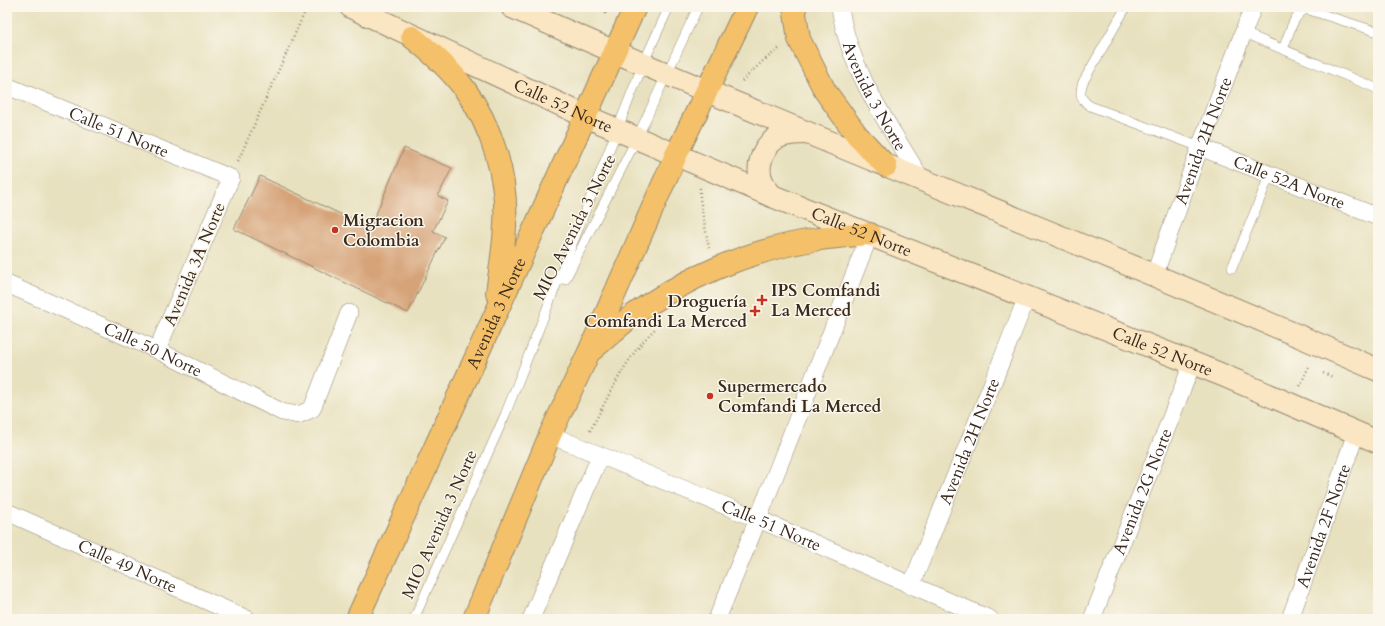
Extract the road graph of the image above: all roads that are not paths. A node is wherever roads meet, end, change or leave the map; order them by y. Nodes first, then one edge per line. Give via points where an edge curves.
1 (351, 7) edge
2 (512, 7) edge
3 (635, 7) edge
4 (670, 7) edge
5 (698, 7) edge
6 (747, 7) edge
7 (794, 7) edge
8 (840, 7) edge
9 (1126, 7) edge
10 (1253, 7) edge
11 (1244, 32) junction
12 (1378, 32) edge
13 (412, 36) junction
14 (1284, 49) junction
15 (615, 52) junction
16 (643, 64) junction
17 (667, 74) junction
18 (7, 86) edge
19 (1378, 89) edge
20 (707, 91) junction
21 (585, 116) junction
22 (808, 133) junction
23 (628, 134) junction
24 (1200, 146) junction
25 (676, 155) junction
26 (886, 166) junction
27 (1270, 174) junction
28 (231, 178) joint
29 (922, 180) junction
30 (772, 196) junction
31 (1378, 217) edge
32 (870, 234) junction
33 (1232, 268) dead end
34 (1154, 276) junction
35 (7, 284) edge
36 (1027, 297) junction
37 (349, 313) dead end
38 (495, 313) junction
39 (539, 332) junction
40 (157, 350) junction
41 (589, 352) junction
42 (1192, 364) junction
43 (1378, 370) edge
44 (1356, 433) junction
45 (550, 435) junction
46 (1378, 442) edge
47 (600, 456) junction
48 (7, 512) edge
49 (758, 519) junction
50 (911, 586) junction
51 (247, 619) edge
52 (357, 619) edge
53 (414, 619) edge
54 (474, 619) edge
55 (531, 619) edge
56 (717, 619) edge
57 (990, 619) edge
58 (1092, 619) edge
59 (1290, 619) edge

1 - 13 main road, Calle 52 Norte
2 - 15 main road
3 - 15 main road, Avenida 3 Norte
4 - 16 lane, MIO Avenida 3 Norte
5 - 17 lane, MIO Avenida 3 Norte
6 - 20 main road
7 - 26 main road via 799,39 825,91 857,135
8 - 29 street, Avenida 3 Norte via 860,75
9 - 24 lane via 1083,82 1080,92 1082,100 1090,106
10 - 11 street, Avenida 2H Norte
11 - 14 lane
11 - 24 street, Avenida 2H Norte
12 - 14 lane via 1306,9 1299,12 1296,17
13 - 21 main road, Calle 52 Norte
13 - 38 main road via 440,60 464,88 483,120 496,154 504,189 505,225
14 - 19 lane
15 - 16 main road
15 - 21 main road, Avenida 3 Norte
16 - 17 main road
16 - 23 lane, MIO Avenida 3 Norte
17 - 20 main road
17 - 23 lane, MIO Avenida 3 Norte
18 - 28 street, Calle 51 Norte
20 - 22 main road
20 - 25 main road
21 - 23 main road, Calle 52 Norte
21 - 38 main road, Avenida 3 Norte
22 - 26 main road
22 - 30 main road via 791,134 775,139 764,151 760,166 762,183
23 - 25 main road, Calle 52 Norte
23 - 39 lane, MIO Avenida 3 Norte
23 - 39 lane, MIO Avenida 3 Norte
24 - 27 street, Calle 52A Norte
24 - 34 street, Avenida 2H Norte
25 - 30 main road, Calle 52 Norte
25 - 41 main road
26 - 29 main road
27 - 31 street, Calle 52A Norte
27 - 33 lane
28 - 40 street, Avenida 3A Norte
29 - 34 main road
30 - 32 main road, Calle 52 Norte
32 - 36 main road, Calle 52 Norte
32 - 41 main road via 818,239 767,251 717,268 672,291 628,319
32 - 49 street
34 - 43 main road
35 - 40 street, Calle 50 Norte
36 - 42 main road, Calle 52 Norte
36 - 50 street, Avenida 2H Norte
37 - 40 street, Calle 50 Norte via 312,409 298,415 282,412
38 - 52 main road, Avenida 3 Norte
39 - 53 lane, MIO Avenida 3 Norte
41 - 45 main road
42 - 44 main road, Calle 52 Norte
42 - 58 street, Avenida 2G Norte
44 - 46 main road, Calle 52 Norte
44 - 59 street, Avenida 2F Norte
45 - 47 street, Calle 51 Norte
45 - 54 main road
47 - 49 street, Calle 51 Norte
47 - 55 street
48 - 51 street, Calle 49 Norte
49 - 50 street, Calle 51 Norte
49 - 56 street
50 - 57 street, Calle 51 Norte

